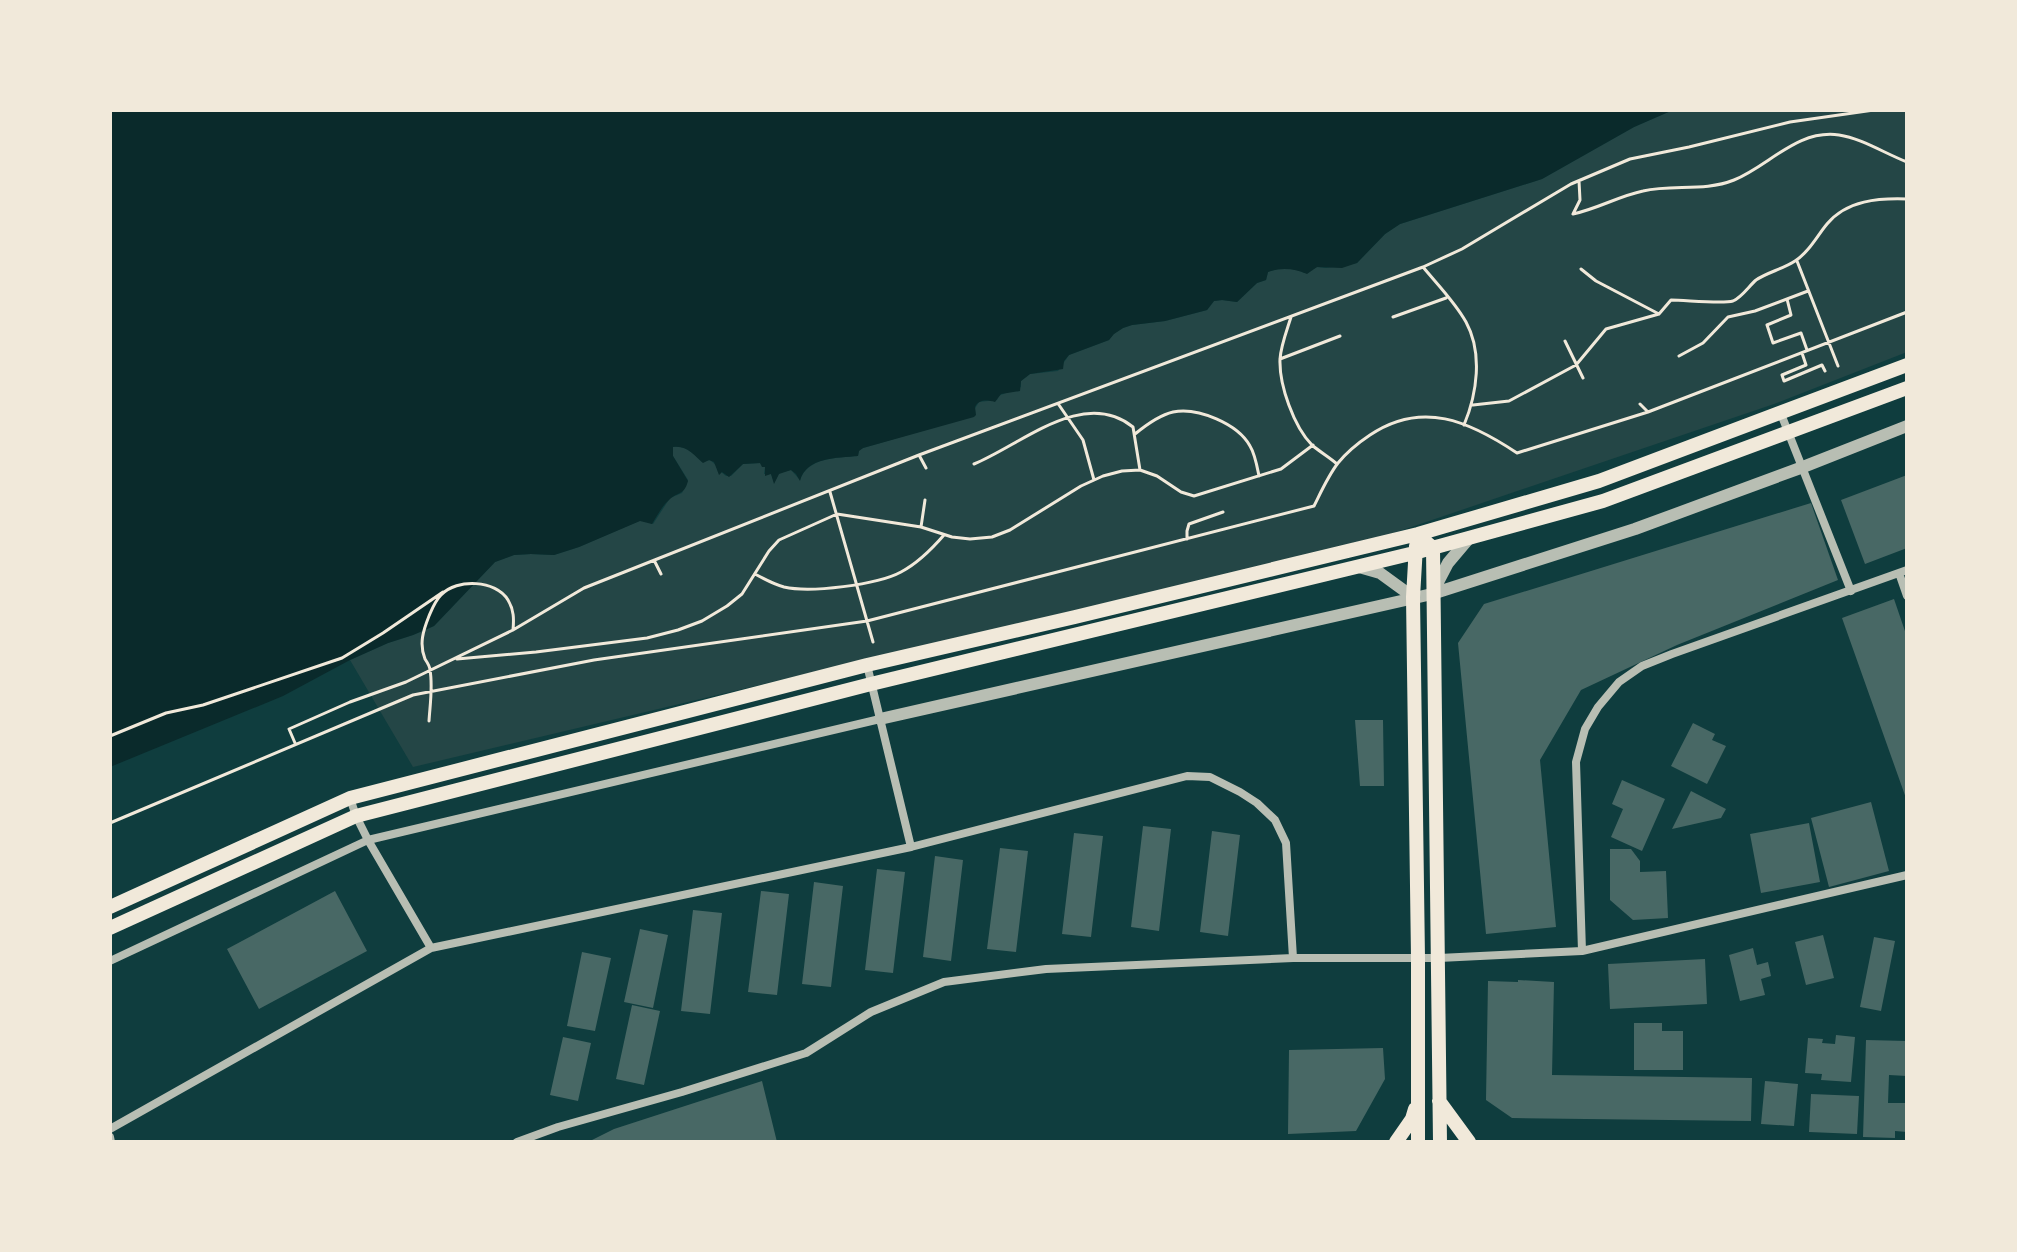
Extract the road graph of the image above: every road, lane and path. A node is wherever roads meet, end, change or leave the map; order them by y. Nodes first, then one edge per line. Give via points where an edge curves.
1 (1874, 110) edge
2 (1907, 162) edge
3 (1579, 181) junction
4 (1907, 199) edge
5 (1797, 261) junction
6 (1423, 267) junction
7 (1581, 269) dead end
8 (1808, 291) junction
9 (1447, 297) junction
10 (1787, 299) junction
11 (1907, 312) edge
12 (1659, 314) junction
13 (1292, 316) junction
14 (1393, 317) dead end
15 (1340, 336) dead end
16 (1565, 341) dead end
17 (1828, 342) junction
18 (1807, 350) junction
19 (1802, 353) junction
20 (1679, 356) dead end
21 (1280, 359) junction
22 (1576, 365) junction
23 (1907, 365) edge
24 (1838, 366) dead end
25 (1825, 371) dead end
26 (1583, 378) dead end
27 (1907, 388) edge
28 (1058, 403) junction
29 (1640, 404) dead end
30 (1473, 405) junction
31 (1648, 412) junction
32 (1781, 414) junction
33 (1068, 418) junction
34 (1464, 425) junction
35 (1907, 426) edge
36 (1788, 433) junction
37 (1135, 435) junction
38 (1313, 445) junction
39 (919, 455) junction
40 (974, 464) dead end
41 (1337, 464) junction
42 (1803, 467) junction
43 (926, 468) dead end
44 (1281, 469) junction
45 (1140, 470) junction
46 (1259, 476) junction
47 (1281, 476) dead end
48 (1094, 480) junction
49 (830, 491) junction
50 (925, 500) dead end
51 (1223, 512) dead end
52 (837, 514) junction
53 (921, 527) junction
54 (944, 534) junction
55 (1418, 534) junction
56 (1470, 537) junction
57 (1187, 539) junction
58 (1433, 548) junction
59 (1414, 553) junction
60 (654, 560) junction
61 (1356, 566) junction
62 (1903, 572) edge
63 (661, 574) dead end
64 (755, 574) junction
65 (857, 584) junction
66 (1851, 591) junction
67 (443, 592) junction
68 (1432, 594) junction
69 (1907, 596) edge
70 (1413, 597) junction
71 (867, 621) junction
72 (513, 630) junction
73 (873, 642) dead end
74 (452, 659) junction
75 (867, 665) junction
76 (430, 669) junction
77 (871, 684) junction
78 (430, 691) junction
79 (880, 719) junction
80 (429, 721) dead end
81 (110, 736) edge
82 (295, 745) junction
83 (350, 798) junction
84 (356, 816) junction
85 (110, 823) edge
86 (368, 840) junction
87 (911, 847) junction
88 (1907, 875) edge
89 (110, 907) edge
90 (110, 928) edge
91 (431, 948) junction
92 (1582, 951) junction
93 (1293, 958) junction
94 (1418, 958) junction
95 (1439, 958) junction
96 (110, 961) edge
97 (1418, 1101) junction
98 (1439, 1101) junction
99 (110, 1129) edge
100 (517, 1142) edge
101 (1396, 1142) edge
102 (1418, 1142) edge
103 (1440, 1142) edge
104 (1469, 1142) edge

1 - 3 path via 1790,122 1630,159
2 - 3 path via 1837,135 1813,137 1733,180 1700,188 1646,190 1573,214 1580,200
3 - 6 path
4 - 5 path via 1861,203 1839,212
5 - 8 path
5 - 12 path via 1758,279 1735,300 1671,300
6 - 9 path
6 - 13 path
7 - 12 path
8 - 10 path
8 - 17 path
9 - 14 path
9 - 30 path via 1474,342
10 - 18 path via 1791,315 1767,325 1773,343 1801,333
10 - 20 path via 1728,317 1703,343
11 - 17 path
12 - 22 path via 1606,329
13 - 21 path
13 - 28 path
15 - 21 path
16 - 22 path
17 - 18 path
17 - 24 path
18 - 19 path
19 - 25 path via 1806,365 1782,375 1784,381 1822,365
19 - 31 path
21 - 38 path via 1290,407
22 - 26 path
22 - 30 path via 1509,401
23 - 32 main road
27 - 36 main road
28 - 33 path
28 - 39 path
29 - 31 path
30 - 34 path
31 - 34 path via 1517,453
32 - 36 street
32 - 55 main road via 1599,481
33 - 37 path via 1113,415 1133,427
33 - 40 path
33 - 48 path via 1083,440
34 - 41 path via 1424,415 1404,418 1356,444
35 - 42 street
36 - 42 street
36 - 56 main road via 1603,501
37 - 45 path
37 - 46 path via 1172,412 1211,417 1228,424 1252,447
38 - 41 path
38 - 44 path
39 - 43 path
39 - 49 path
41 - 57 path via 1314,506
42 - 66 street
42 - 68 street via 1635,529
44 - 46 path
44 - 47 path
45 - 46 path via 1194,496
45 - 48 path
48 - 54 path via 992,537
49 - 52 path
49 - 60 path
50 - 53 path
51 - 57 path via 1189,524
52 - 53 path
52 - 64 path via 779,540
52 - 65 path
53 - 54 path
54 - 65 path via 900,573
55 - 58 main road
55 - 59 main road
55 - 75 main road
56 - 58 main road
56 - 68 street
57 - 71 path
58 - 59 main road
58 - 68 main road
59 - 61 main road
59 - 70 main road
60 - 63 path
60 - 72 path via 584,588
61 - 70 street via 1380,573
61 - 77 main road
62 - 66 street
62 - 69 street
64 - 65 path via 785,587
64 - 74 path via 727,606 678,630
65 - 71 path
66 - 92 street via 1642,666 1598,707 1576,762
67 - 72 path via 470,583 500,591 515,614
67 - 76 path via 422,638
67 - 81 path via 342,658
68 - 70 street
68 - 95 main road
70 - 79 street
70 - 94 main road
71 - 73 path
71 - 78 path via 594,660
72 - 74 path
74 - 76 path
75 - 77 street
75 - 83 main road
76 - 78 path
76 - 82 path via 289,729
77 - 79 street
77 - 84 main road
78 - 80 path
78 - 82 path
79 - 86 street
79 - 87 street
82 - 85 path
83 - 84 street
83 - 89 main road
84 - 86 street
84 - 90 main road
86 - 91 street
86 - 96 street
87 - 91 street
87 - 93 street via 1173,778 1210,777 1257,803 1275,820 1286,843
88 - 92 street
91 - 99 street
92 - 95 street
93 - 94 street
93 - 100 street via 1046,969 944,982 871,1012 806,1053
94 - 95 street
94 - 97 main road
95 - 98 main road
97 - 101 main road
97 - 102 main road
98 - 103 main road
98 - 104 main road

